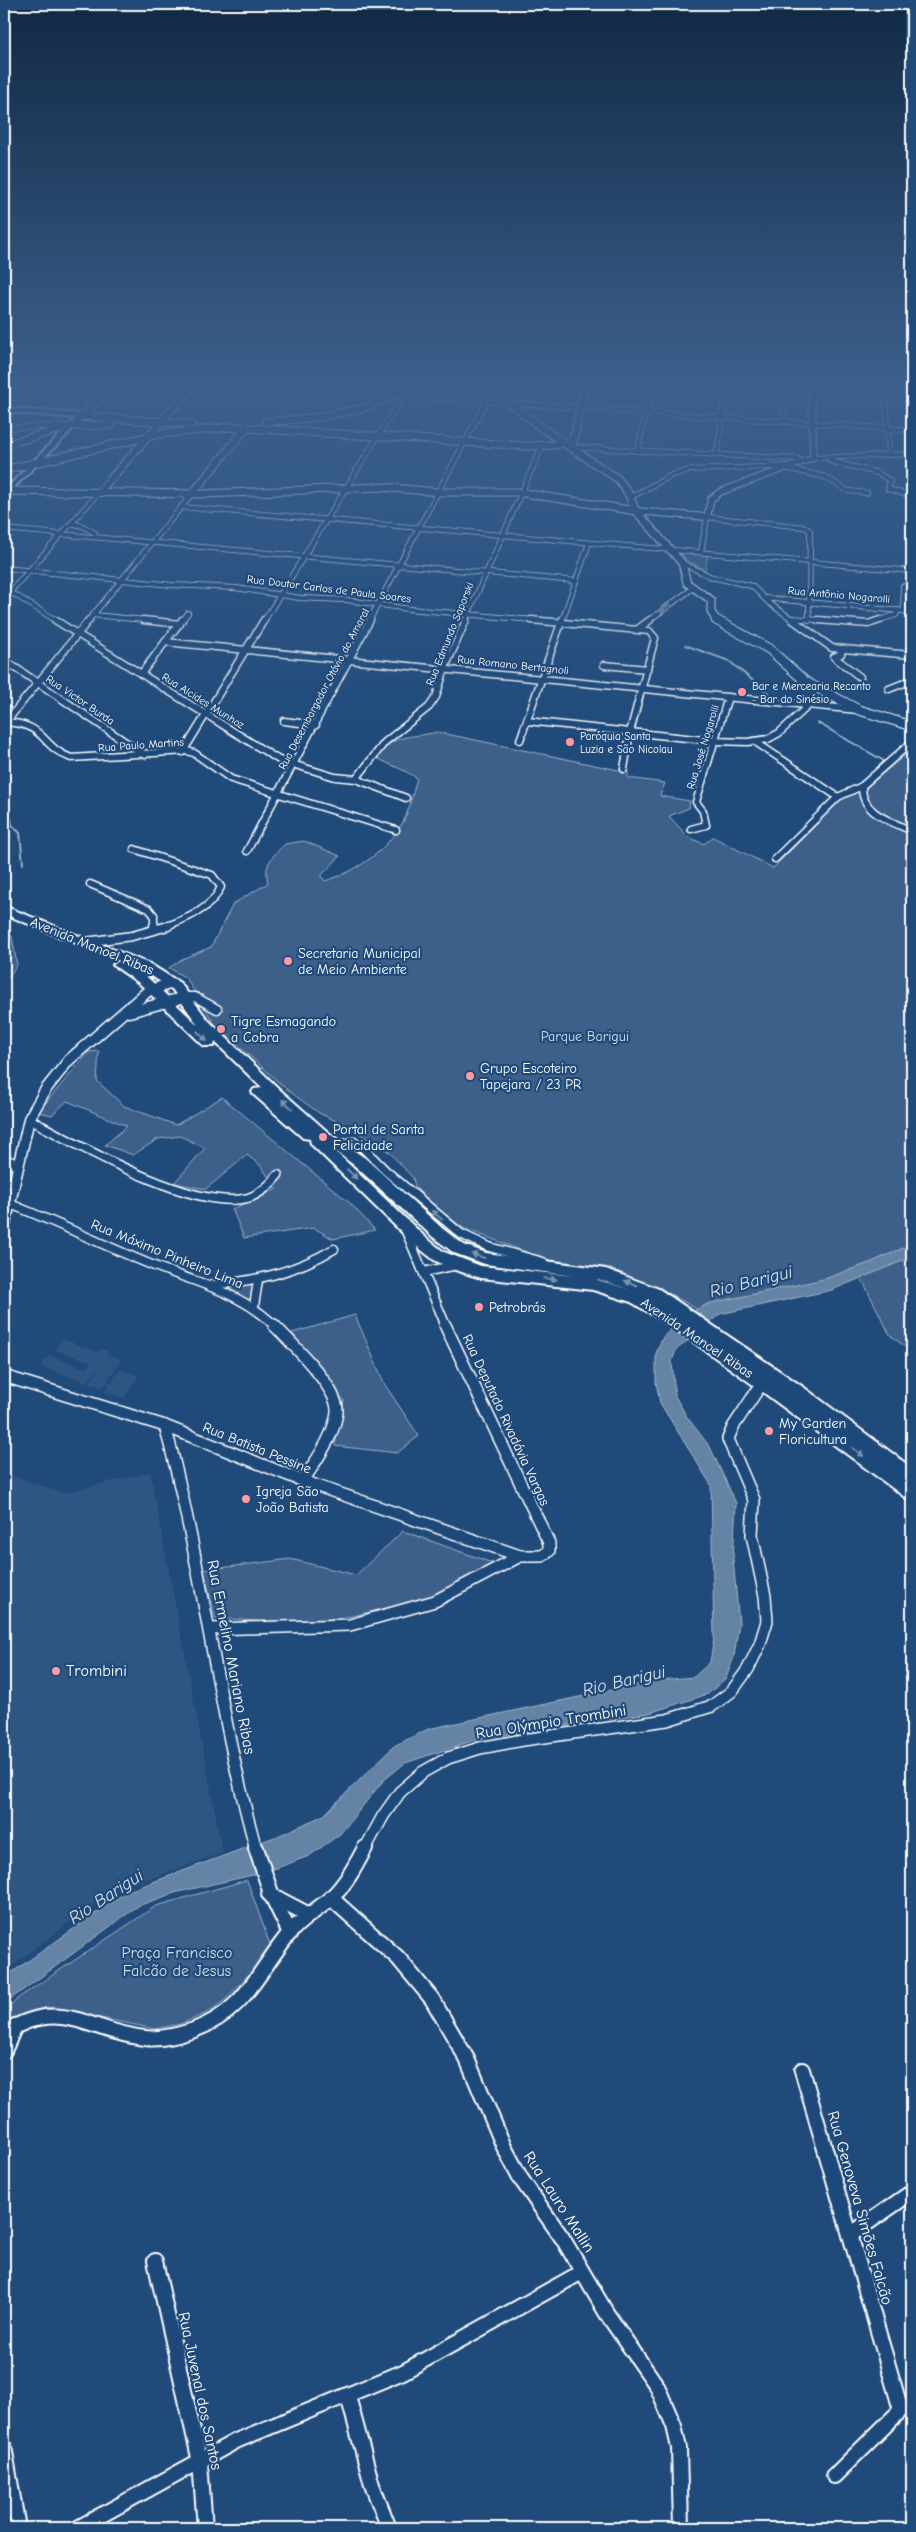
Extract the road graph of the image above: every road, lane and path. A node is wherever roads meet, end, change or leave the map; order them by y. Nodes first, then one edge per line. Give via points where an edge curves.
1 (87, 505) edge
2 (335, 505) edge
3 (432, 505) edge
4 (516, 505) edge
5 (599, 505) edge
6 (633, 505) edge
7 (709, 505) edge
8 (181, 507) joint
9 (636, 511) junction
10 (707, 517) junction
11 (326, 520) junction
12 (71, 523) junction
13 (420, 528) junction
14 (4, 529) edge
15 (95, 533) dead end
16 (61, 534) junction
17 (503, 535) junction
18 (153, 542) junction
19 (589, 543) junction
20 (670, 550) junction
21 (701, 552) junction
22 (303, 556) junction
23 (810, 562) junction
24 (682, 563) junction
25 (400, 565) junction
26 (4, 568) edge
27 (29, 571) junction
28 (912, 571) edge
29 (487, 573) junction
30 (122, 580) junction
31 (576, 581) junction
32 (903, 586) dead end
33 (4, 588) edge
34 (693, 588) junction
35 (231, 591) dead end
36 (256, 591) junction
37 (10, 592) junction
38 (280, 595) junction
39 (763, 598) junction
40 (809, 602) junction
41 (383, 605) junction
42 (901, 611) junction
43 (912, 612) edge
44 (188, 613) dead end
45 (469, 613) junction
46 (93, 615) junction
47 (790, 618) junction
48 (809, 620) junction
49 (561, 622) junction
50 (180, 624) junction
51 (638, 629) junction
52 (78, 634) junction
53 (165, 642) junction
54 (246, 648) junction
55 (832, 648) joint
56 (842, 649) junction
57 (912, 655) edge
58 (350, 659) junction
59 (4, 660) edge
60 (604, 665) dead end
61 (445, 668) junction
62 (647, 669) junction
63 (142, 674) junction
64 (860, 677) dead end
65 (542, 678) junction
66 (912, 680) edge
67 (38, 684) junction
68 (642, 688) junction
69 (889, 689) dead end
70 (728, 697) junction
71 (810, 705) junction
72 (859, 710) junction
73 (206, 714) junction
74 (284, 721) dead end
75 (527, 721) junction
76 (5, 722) edge
77 (316, 725) junction
78 (912, 726) edge
79 (630, 732) junction
80 (520, 740) dead end
81 (754, 741) junction
82 (714, 742) junction
83 (912, 742) edge
84 (183, 752) junction
85 (145, 755) junction
86 (295, 765) junction
87 (624, 769) dead end
88 (356, 779) junction
89 (862, 786) junction
90 (280, 794) junction
91 (838, 797) junction
92 (406, 798) dead end
93 (691, 829) dead end
94 (396, 830) dead end
95 (912, 831) edge
96 (134, 849) dead end
97 (247, 851) dead end
98 (775, 859) dead end
99 (90, 884) dead end
100 (4, 910) edge
101 (4, 919) edge
102 (154, 930) junction
103 (64, 942) junction
104 (84, 942) junction
105 (98, 956) junction
106 (120, 956) junction
107 (172, 983) junction
108 (152, 989) junction
109 (185, 997) junction
110 (167, 1002) junction
111 (217, 1009) dead end
112 (121, 1016) junction
113 (29, 1120) junction
114 (324, 1140) junction
115 (4, 1160) edge
116 (18, 1165) junction
117 (278, 1175) dead end
118 (10, 1204) junction
119 (402, 1223) junction
120 (4, 1229) edge
121 (334, 1249) dead end
122 (457, 1265) junction
123 (424, 1272) junction
124 (258, 1281) junction
125 (210, 1285) junction
126 (254, 1306) junction
127 (676, 1314) junction
128 (4, 1376) edge
129 (765, 1377) junction
130 (165, 1426) junction
131 (912, 1477) edge
132 (303, 1481) junction
133 (912, 1493) edge
134 (517, 1558) junction
135 (209, 1629) junction
136 (269, 1894) junction
137 (331, 1898) junction
138 (309, 1915) junction
139 (290, 1933) junction
140 (17, 2022) junction
141 (4, 2033) edge
142 (4, 2050) edge
143 (802, 2070) dead end
144 (912, 2192) edge
145 (850, 2235) junction
146 (155, 2261) dead end
147 (582, 2272) junction
148 (348, 2396) junction
149 (4, 2446) edge
150 (200, 2462) junction
151 (834, 2476) dead end
152 (18, 2528) edge
153 (78, 2528) edge
154 (205, 2528) edge
155 (388, 2528) edge
156 (680, 2528) edge

1 - 12 street
2 - 11 street
3 - 13 street, Rua Desembargador Otávio do Amaral
4 - 17 street, Rua Edmundo Saporski
5 - 9 main road
6 - 9 main road
7 - 10 street
8 - 11 street
8 - 18 street
9 - 10 street
9 - 20 main road
10 - 21 street
10 - 23 street via 805,527 810,531
11 - 13 street
11 - 22 street
12 - 15 street
12 - 16 street
13 - 17 street
13 - 25 street, Rua Desembargador Otávio do Amaral
14 - 16 street
16 - 18 street
16 - 27 street
17 - 19 street
17 - 29 street, Rua Edmundo Saporski
18 - 22 street
18 - 30 street
19 - 20 street
19 - 31 street
20 - 21 street
20 - 24 main road
21 - 23 street
22 - 25 street
22 - 38 street
23 - 28 street
23 - 40 street
24 - 34 main road via 686,580
24 - 39 street via 712,577 748,584
25 - 29 street
25 - 41 street, Rua Desembargador Otávio do Amaral
26 - 27 street, Rua Doutor Carlos de Paula Soares
27 - 30 street, Rua Doutor Carlos de Paula Soares
27 - 37 street
29 - 31 street
29 - 45 street, Rua Edmundo Saporski
30 - 36 street, Rua Doutor Carlos de Paula Soares
30 - 46 street
31 - 49 street
32 - 42 street
33 - 37 street, Rua Alcides Munhoz
34 -> 51 street
34 - 72 main road via 710,598 712,614 720,623 769,649 806,682
35 - 36 street
36 - 38 street, Rua Doutor Carlos de Paula Soares
37 - 52 street, Rua Alcides Munhoz
38 - 41 street, Rua Doutor Carlos de Paula Soares
38 - 54 street
39 - 40 street, Rua Antônio Nogarolli
39 - 47 street
40 - 42 street, Rua Antônio Nogarolli
40 - 48 street
41 - 45 street, Rua Doutor Carlos de Paula Soares via 417,605
41 - 58 street, Rua Desembargador Otávio do Amaral
42 - 43 street, Rua Antônio Nogarolli
42 - 48 street via 872,624
44 - 50 street
45 - 49 street
45 - 61 street, Rua Edmundo Saporski
46 - 50 street
46 - 52 street
47 - 48 street
47 - 55 street
49 - 51 street
49 - 65 street
50 - 53 street
51 - 62 street via 652,632 655,638
52 - 63 street, Rua Alcides Munhoz
52 - 67 street
53 - 54 street, Rua Romano Bertagnoli
53 - 63 street
54 - 58 street, Rua Romano Bertagnoli
54 - 73 street
55 - 56 street
56 - 57 street
56 - 64 street via 841,654 834,657
58 - 61 street, Rua Romano Bertagnoli
58 - 77 street, Rua Desembargador Otávio do Amaral
59 - 67 street, Rua Victor Burda
60 - 62 street
61 - 65 street, Rua Romano Bertagnoli
61 - 88 street, Rua Edmundo Saporski via 432,702 385,742
62 - 68 street
63 - 73 street, Rua Alcides Munhoz
65 - 68 street, Rua Romano Bertagnoli
65 - 75 street
66 - 69 street
67 - 76 street
67 - 85 street, Rua Victor Burda
68 - 70 street, Rua Romano Bertagnoli
68 - 79 street
70 - 71 street, Rua Romano Bertagnoli
70 - 82 street, Rua José Nogarolli
71 - 72 street, Rua Romano Bertagnoli
71 - 81 street via 779,733
72 - 78 main road
73 - 84 street
73 - 86 street, Rua Alcides Munhoz via 275,758
74 - 77 street
75 - 79 street
75 - 80 street
76 - 85 street, Rua Paulo Martins via 35,727 68,757 88,759
77 - 86 street, Rua Desembargador Otávio do Amaral
79 - 82 street
79 - 87 street
81 - 82 street
81 - 91 street
82 - 93 street, Rua José Nogarolli via 696,802 703,811 706,825
83 - 89 street
84 - 85 street, Rua Paulo Martins
84 - 90 street, Rua Paulo Martins via 198,754 226,777
86 - 88 street, Rua Alcides Munhoz via 335,777
86 - 90 street, Rua Desembargador Otávio do Amaral
88 - 92 street, Rua Alcides Munhoz
89 - 91 street
89 - 95 street via 860,796 866,808
90 - 94 street, Rua Paulo Martins
90 - 97 street, Rua Desembargador Otávio do Amaral
91 - 98 street
96 - 102 street via 212,875 221,887 209,906
99 - 102 street via 149,909 154,915
100 - 104 main road, Avenida Manoel Ribas
101 - 103 main road, Avenida Manoel Ribas
102 - 104 street
103 - 104 main road
103 - 105 main road, Avenida Manoel Ribas
104 - 106 main road, Avenida Manoel Ribas
105 - 106 main road via 104,953
105 - 108 main road, Avenida Manoel Ribas via 133,972
106 - 107 main road, Avenida Manoel Ribas via 154,970
107 - 108 street
107 - 109 main road, Avenida Manoel Ribas
108 - 110 main road, Avenida Manoel Ribas
108 - 112 street
109 - 110 street
109 - 111 street via 195,997
114 -> 109 main road, Avenida Manoel Ribas via 204,1023
110 - 112 street via 144,1006
110 -> 114 main road, Avenida Manoel Ribas via 272,1104
112 - 113 street via 60,1070
113 - 116 street
113 - 117 street via 184,1192 242,1199 262,1192
114 -> 119 main road, Avenida Manoel Ribas
127 -> 114 main road, Avenida Manoel Ribas via 654,1293 606,1275 485,1258 459,1249 370,1170
115 - 116 street
116 - 118 street
118 - 120 street
118 - 125 street, Rua Máximo Pinheiro Lima via 150,1264
119 - 122 main road, Avenida Manoel Ribas via 430,1249
119 - 123 street, Rua Deputado Rivadávia Vargas
121 - 124 street via 299,1270
122 - 123 street
122 -> 127 main road, Avenida Manoel Ribas via 488,1273 607,1287
123 - 134 street, Rua Deputado Rivadávia Vargas via 549,1543 549,1551 542,1556
124 - 125 street
124 - 126 street
125 - 126 street, Rua Máximo Pinheiro Lima
126 - 132 street, Rua Máximo Pinheiro Lima via 315,1369 330,1389 337,1408 332,1429
127 - 129 main road, Avenida Manoel Ribas
128 - 130 street, Rua Batista Pessine
129 - 131 main road via 800,1394
129 -> 133 main road, Avenida Manoel Ribas
129 - 137 street, Rua Olýmpio Trombini via 733,1427 728,1445 754,1500 752,1535 766,1596 766,1621 762,1639 748,1669 724,1699 682,1717 491,1745 438,1762 415,1778 388,1807 345,1881
130 - 132 street, Rua Batista Pessine
130 - 135 street, Rua Ermelino Mariano Ribas via 184,1495
132 - 134 street, Rua Batista Pessine
134 - 135 street via 435,1602 350,1625
135 - 136 street, Rua Ermelino Mariano Ribas via 229,1737
136 - 138 street
136 - 139 street, Rua Ermelino Mariano Ribas
137 - 138 street, Rua Olýmpio Trombini
137 - 147 street, Rua Lauro Mallin via 398,1958 432,1999 467,2059 512,2164
138 - 139 street, Rua Olýmpio Trombini
139 - 140 street, Rua Olýmpio Trombini via 242,2000 216,2020 179,2034 146,2038 51,2015
140 - 141 street, Rua Olýmpio Trombini
140 - 142 street
143 - 145 street, Rua Genoveva Simões Falcão
144 - 145 street
145 - 151 street, Rua Genoveva Simões Falcão via 901,2410
146 - 150 street, Rua Juvenal dos Santos
147 - 148 street via 403,2372
147 - 156 street, Rua Lauro Mallin via 646,2367 669,2413 679,2448
148 - 150 street via 236,2441
148 - 155 street via 372,2485
149 - 152 street
150 - 153 street
150 - 154 street, Rua Juvenal dos Santos

